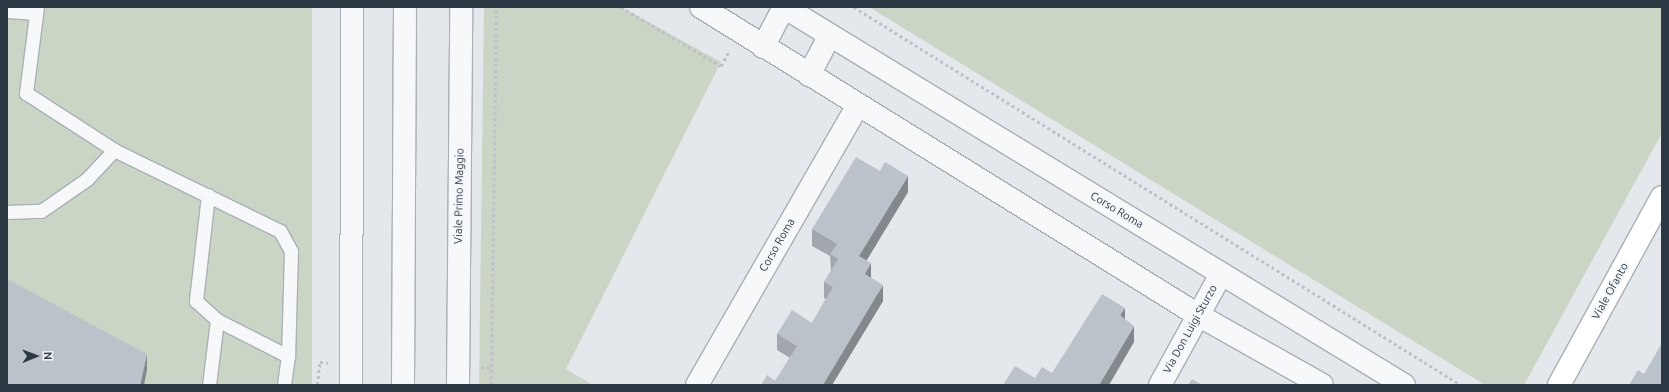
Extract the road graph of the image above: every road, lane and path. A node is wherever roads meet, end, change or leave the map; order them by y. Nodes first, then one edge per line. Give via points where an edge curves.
1 (352, 7) edge
2 (405, 7) edge
3 (461, 7) edge
4 (496, 7) edge
5 (621, 7) edge
6 (701, 7) edge
7 (784, 7) edge
8 (854, 7) edge
9 (7, 10) edge
10 (36, 10) edge
11 (807, 13) edge
12 (739, 32) junction
13 (830, 35) junction
14 (763, 47) junction
15 (809, 75) junction
16 (858, 105) junction
17 (114, 150) junction
18 (208, 195) junction
19 (1662, 197) edge
20 (7, 212) edge
21 (1221, 274) junction
22 (1198, 315) junction
23 (217, 320) junction
24 (288, 356) junction
25 (209, 385) edge
26 (284, 385) edge
27 (351, 385) edge
28 (403, 385) edge
29 (458, 385) edge
30 (490, 385) edge
31 (697, 385) edge
32 (1160, 385) edge
33 (1322, 385) edge
34 (1404, 385) edge
35 (1461, 385) edge
36 (1559, 385) edge

1 - 27 street
2 - 28 street
3 - 29 street, Viale Primo Maggio
4 - 30 path
5 - 12 path via 721,66
6 - 12 street
7 - 11 street, Corso Roma
7 - 14 street, Corso Roma
8 - 35 path
9 - 10 lane
10 - 17 lane via 26,93
11 - 13 street, Corso Roma
12 - 14 street
13 - 15 street
13 - 21 street, Corso Roma
14 - 15 street
15 - 16 street
16 - 22 street
16 - 31 street, Corso Roma
17 - 18 lane
17 - 20 lane via 87,179 41,210
18 - 23 lane via 196,301
18 - 24 lane via 280,231 291,251
19 - 36 main road, Viale Ofanto
21 - 22 street, Via Don Luigi Sturzo
21 - 34 street, Corso Roma
22 - 32 street, Via Don Luigi Sturzo
22 - 33 street
23 - 24 lane
23 - 25 lane
24 - 26 lane

